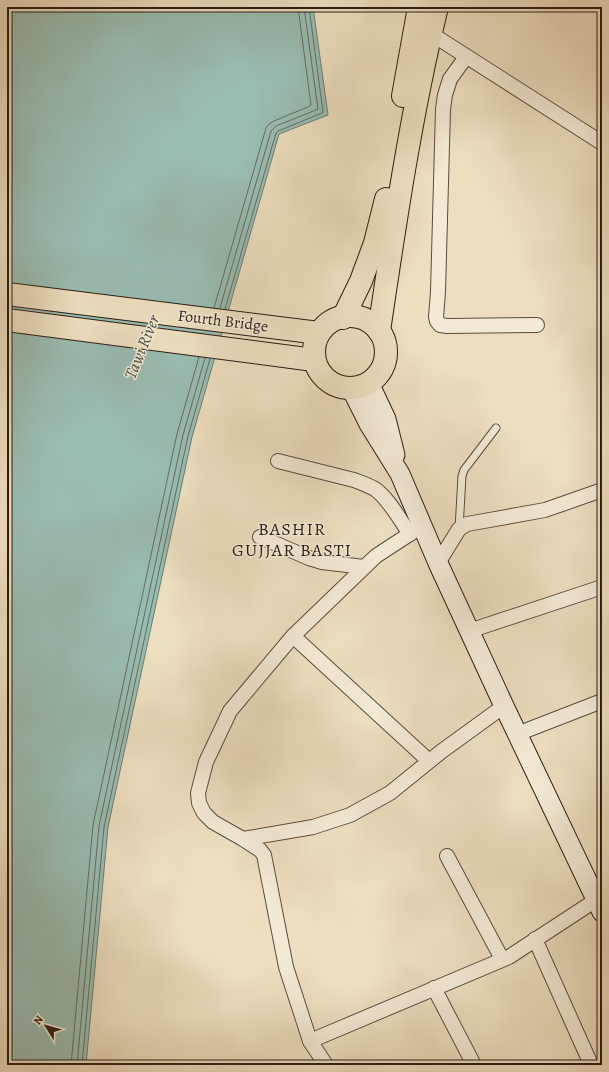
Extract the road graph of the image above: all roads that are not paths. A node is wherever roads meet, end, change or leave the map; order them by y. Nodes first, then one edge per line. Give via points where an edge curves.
1 (418, 7) edge
2 (437, 7) edge
3 (430, 34) junction
4 (466, 57) junction
5 (602, 143) edge
6 (7, 294) edge
7 (343, 318) junction
8 (7, 320) edge
9 (537, 325) dead end
10 (379, 331) junction
11 (320, 333) junction
12 (314, 360) junction
13 (360, 386) junction
14 (496, 428) dead end
15 (278, 461) dead end
16 (602, 490) edge
17 (459, 529) junction
18 (416, 530) junction
19 (260, 537) dead end
20 (438, 562) junction
21 (364, 567) junction
22 (602, 587) edge
23 (469, 631) junction
24 (293, 636) junction
25 (602, 701) edge
26 (504, 706) junction
27 (517, 734) junction
28 (429, 761) junction
29 (244, 839) junction
30 (447, 856) dead end
31 (600, 902) edge
32 (535, 939) junction
33 (502, 959) junction
34 (434, 988) junction
35 (310, 1041) junction
36 (326, 1065) edge
37 (474, 1065) edge
38 (589, 1065) edge

1 - 7 highway via 387,192 375,242 361,281
2 - 3 highway
3 - 4 street
3 - 10 highway via 403,169
4 - 5 street
4 - 9 street via 450,79 444,102 437,321 440,325 447,326
6 - 11 highway, Fourth Bridge
7 - 10 highway via 360,318 371,323
7 - 11 highway via 327,325
8 - 12 highway, Fourth Bridge
10 - 13 highway via 386,353 384,365 378,376
11 - 12 highway via 315,345
12 - 13 highway via 325,378 334,385 346,388
13 - 18 main road via 386,419
14 - 17 lane via 464,470
15 - 18 street via 354,480 373,488
16 - 17 street via 545,510 467,524
17 - 20 street
18 - 20 main road
18 - 21 street via 376,556
19 - 21 street via 322,562
20 - 23 main road
21 - 24 street
22 - 23 street
23 - 26 main road
24 - 28 street
24 - 29 street via 230,711 206,762 198,793 204,813 213,822
25 - 27 street
26 - 27 main road
26 - 28 street
27 - 31 main road
28 - 29 street via 390,793 350,815 313,827
29 - 35 street via 264,855 286,967
30 - 33 street
31 - 32 street
32 - 33 street
32 - 38 street
33 - 34 street
34 - 35 street
34 - 37 street
35 - 36 street

